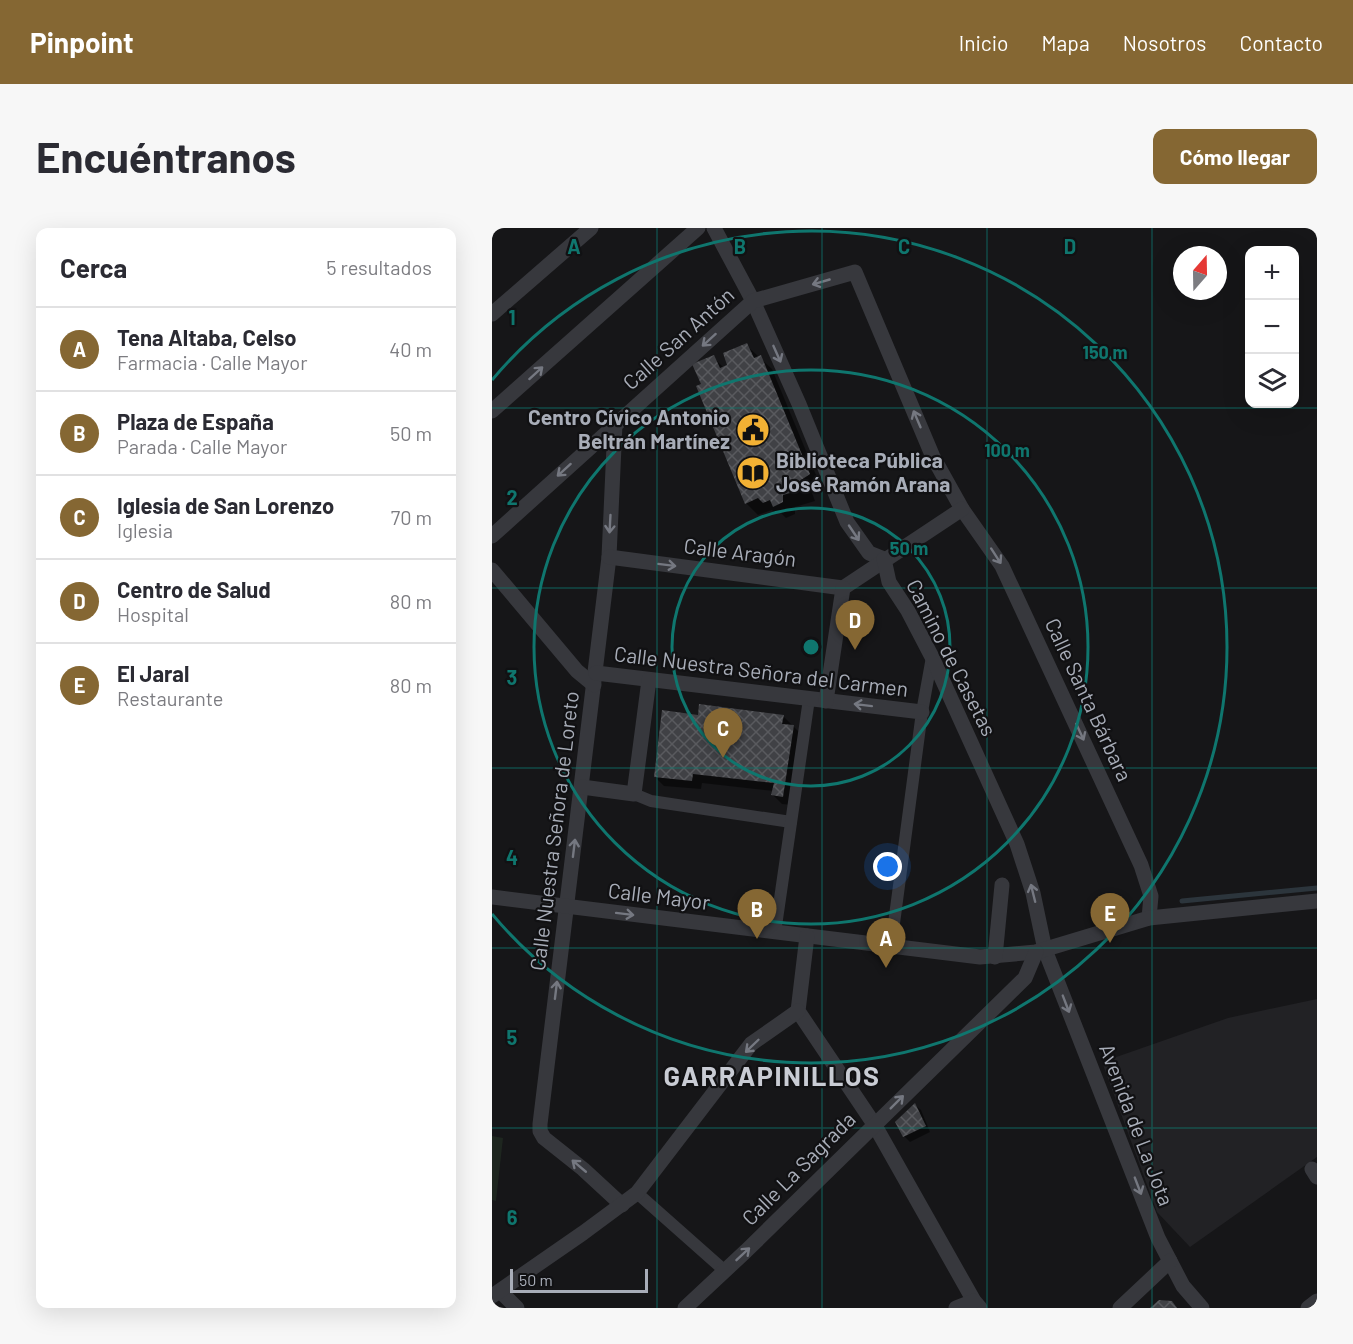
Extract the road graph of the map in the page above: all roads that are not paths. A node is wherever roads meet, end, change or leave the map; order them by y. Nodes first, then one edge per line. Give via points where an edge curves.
1 (591, 228) edge
2 (698, 228) edge
3 (714, 228) edge
4 (753, 301) junction
5 (492, 314) edge
6 (492, 411) edge
7 (615, 424) junction
8 (962, 509) junction
9 (492, 536) edge
10 (869, 553) junction
11 (609, 558) junction
12 (884, 559) junction
13 (492, 570) edge
14 (862, 575) junction
15 (889, 582) junction
16 (843, 588) junction
17 (932, 657) junction
18 (595, 679) junction
19 (649, 680) junction
20 (809, 699) junction
21 (826, 701) junction
22 (921, 712) junction
23 (582, 787) junction
24 (634, 794) junction
25 (791, 822) junction
26 (1002, 885) dead end
27 (492, 897) edge
28 (1317, 901) edge
29 (567, 906) junction
30 (1149, 918) junction
31 (775, 933) junction
32 (807, 936) junction
33 (891, 946) junction
34 (1040, 951) junction
35 (995, 957) junction
36 (798, 1011) junction
37 (874, 1124) junction
38 (637, 1193) junction
39 (622, 1205) junction
40 (1170, 1261) junction
41 (724, 1271) junction
42 (496, 1294) edge
43 (1317, 1301) edge
44 (977, 1304) edge
45 (517, 1308) edge
46 (685, 1308) edge
47 (956, 1308) edge
48 (1120, 1308) edge
49 (1202, 1308) edge
50 (1308, 1308) edge

1 - 5 street
6 -> 2 street
3 - 4 street, Calle San Antón
4 -> 7 street, Calle San Antón
8 -> 4 street, Calle Santa Bárbara via 928,447 855,272
4 -> 10 street via 848,522
7 -> 9 street, Calle San Antón
7 -> 11 street, Calle Nuestra Señora de Loreto
8 - 12 street
8 -> 30 street, Calle Santa Bárbara via 1002,566 1142,864 1151,896
10 - 12 street
10 - 14 street
11 -> 16 street, Calle Aragón
11 - 18 street, Calle Nuestra Señora de Loreto
12 - 14 street
12 - 15 street, Camino de Casetas
13 - 18 street via 577,671
14 - 15 street
14 - 16 street
15 - 17 street, Camino de Casetas
16 - 21 street
17 - 22 street
34 -> 17 street, Camino de Casetas via 1033,893 1020,854
18 - 19 street, Calle Nuestra Señora del Carmen
18 - 23 street, Calle Nuestra Señora de Loreto
19 - 20 street, Calle Nuestra Señora del Carmen
19 - 24 street
20 - 21 street, Calle Nuestra Señora del Carmen
20 - 25 street
22 -> 21 street, Calle Nuestra Señora del Carmen
22 - 33 street
23 - 24 street
29 -> 23 street, Calle Nuestra Señora de Loreto
24 - 25 street via 651,801
25 - 31 street
26 - 35 street
27 - 29 street, Calle Mayor
28 - 30 street, Calle Mayor
29 -> 31 street, Calle Mayor
39 -> 29 street, Calle Nuestra Señora de Loreto via 540,1131
30 - 34 street, Calle Mayor
31 - 32 street, Calle Mayor
32 - 33 street, Calle Mayor
32 - 36 street
33 - 35 street, Calle Mayor
34 - 35 street, Calle Mayor
37 -> 34 street, Calle La Sagrada via 1025,978
34 -> 40 street, Avenida de La Jota
36 - 37 street
36 -> 38 street via 751,1044
41 -> 37 street, Calle La Sagrada
37 - 44 street
38 - 39 street
38 - 41 street
39 - 42 street
40 - 48 street
40 - 49 street, Avenida de La Jota via 1183,1286
41 - 46 street, Calle La Sagrada
42 - 45 street
43 - 50 street
44 - 47 street

